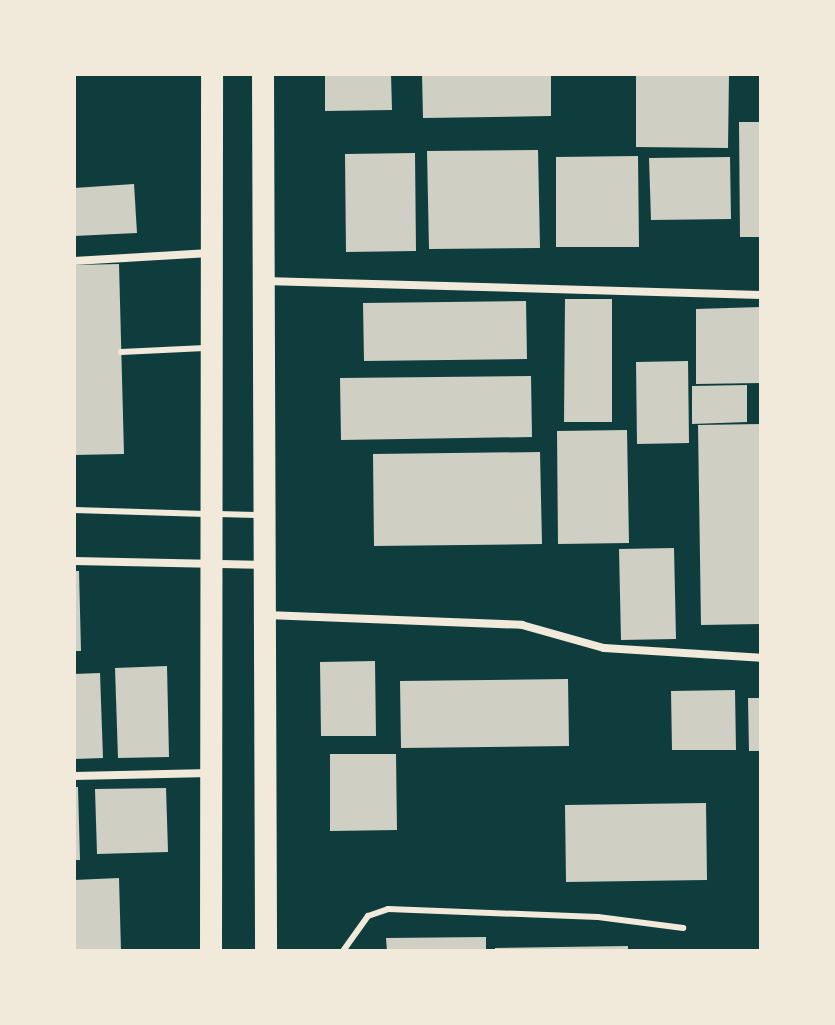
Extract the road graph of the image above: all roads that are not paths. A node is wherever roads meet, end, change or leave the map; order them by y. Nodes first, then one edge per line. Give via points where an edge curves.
1 (212, 74) edge
2 (263, 74) edge
3 (211, 253) junction
4 (74, 261) edge
5 (263, 281) junction
6 (761, 295) edge
7 (211, 347) junction
8 (121, 352) dead end
9 (74, 510) edge
10 (209, 514) junction
11 (264, 515) junction
12 (74, 561) edge
13 (209, 563) junction
14 (265, 565) junction
15 (265, 615) junction
16 (761, 658) edge
17 (211, 773) junction
18 (74, 776) edge
19 (683, 928) dead end
20 (211, 951) edge
21 (266, 951) edge
22 (343, 951) edge

1 - 3 highway
2 - 5 highway
3 - 4 street
3 - 7 highway
5 - 6 street
5 - 11 highway
7 - 8 lane
7 - 10 highway
9 - 10 lane
10 - 11 lane
10 - 13 highway
11 - 14 highway
12 - 13 street
13 - 14 street
13 - 17 highway
14 - 15 highway
15 - 16 street via 522,625 604,648
15 - 21 highway
17 - 18 street
17 - 20 highway
19 - 22 lane via 598,917 388,909 368,916

